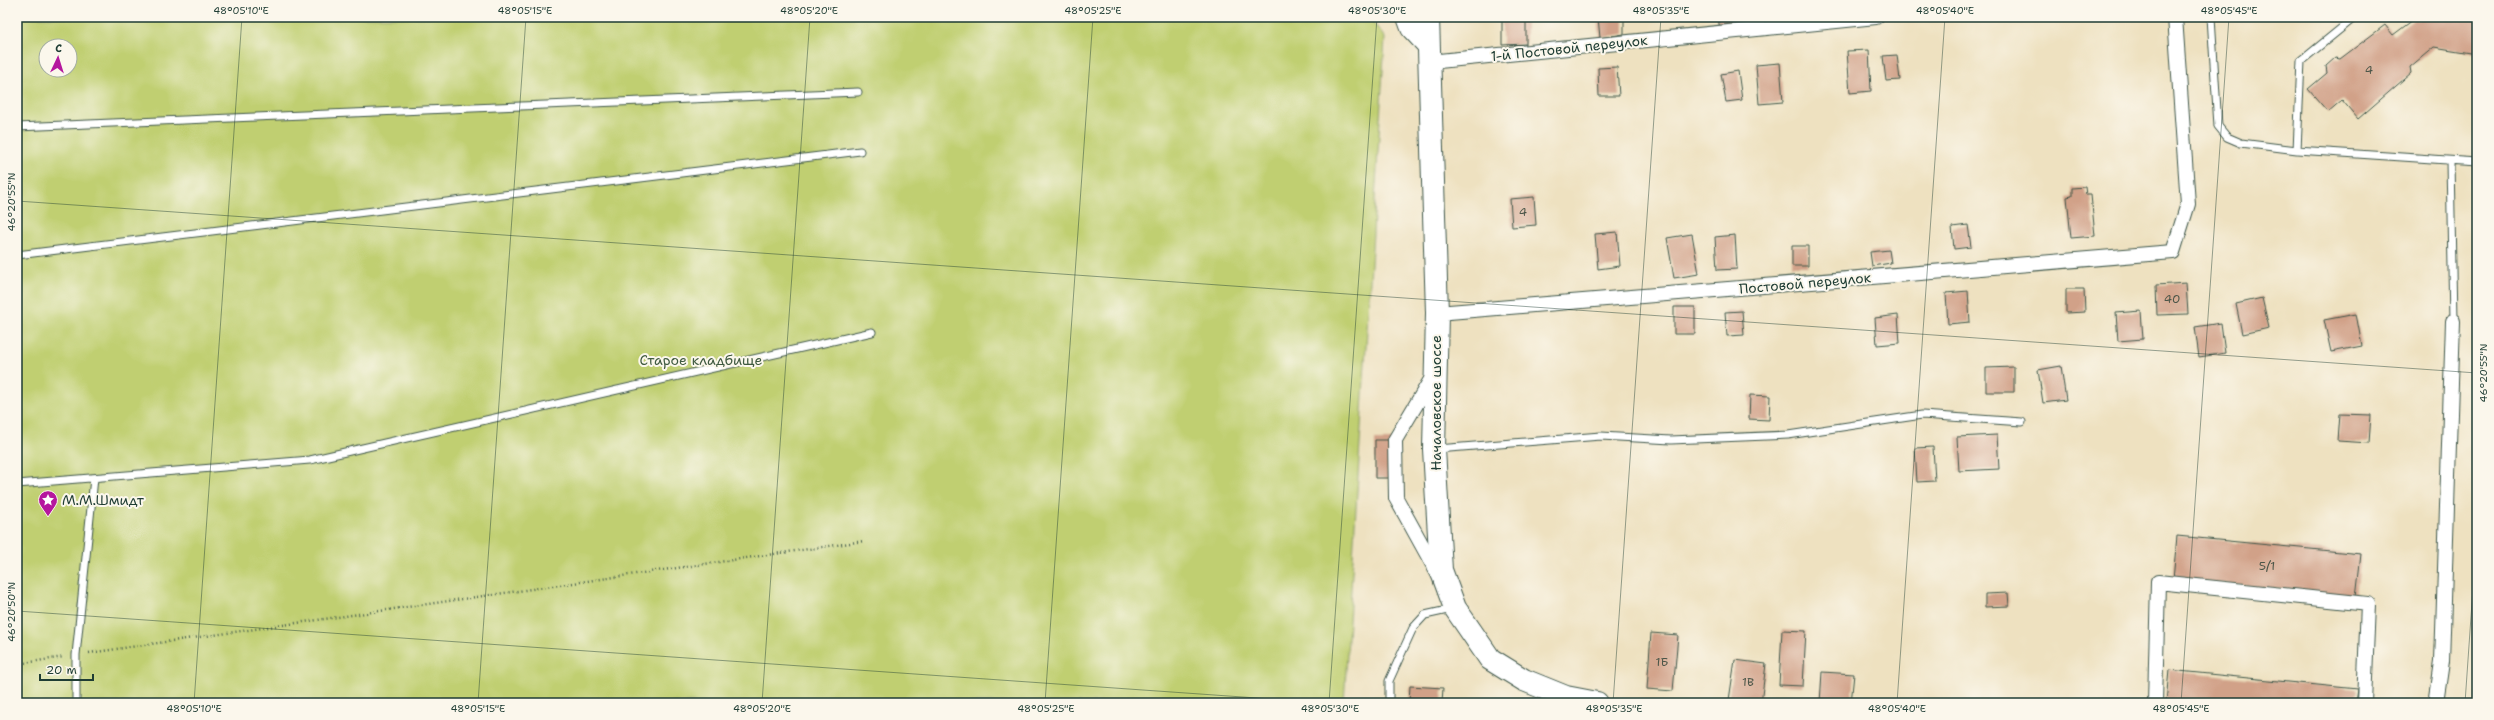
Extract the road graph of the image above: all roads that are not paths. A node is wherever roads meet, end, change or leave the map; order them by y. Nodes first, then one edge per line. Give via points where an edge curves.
1 (1408, 17) edge
2 (1421, 17) edge
3 (1428, 17) edge
4 (1876, 17) edge
5 (2175, 17) edge
6 (2211, 17) edge
7 (2355, 17) edge
8 (1428, 54) junction
9 (858, 92) dead end
10 (17, 127) edge
11 (2297, 150) junction
12 (860, 151) dead end
13 (2450, 160) junction
14 (2477, 162) edge
15 (17, 255) edge
16 (1437, 313) junction
17 (2453, 321) joint
18 (872, 332) dead end
19 (1436, 373) junction
20 (2022, 422) dead end
21 (1434, 449) junction
22 (94, 478) junction
23 (17, 484) edge
24 (1452, 600) junction
25 (76, 703) edge
26 (1389, 703) edge
27 (1597, 703) edge
28 (2155, 703) edge
29 (2364, 703) edge
30 (2436, 703) edge

1 - 8 main road
2 - 8 main road
3 - 8 main road, Началовское шоссе
4 - 8 street, 1-й Постовой переулок
5 - 16 street, Постовой переулок via 2188,204 2173,252
6 - 11 lane via 2218,126 2227,137 2241,143
7 - 11 lane via 2301,61
8 - 16 main road, Началовское шоссе
9 - 10 lane
11 - 13 lane
12 - 15 lane
13 - 14 lane
13 - 17 lane
16 - 19 main road, Началовское шоссе
17 - 30 street via 2442,662
18 - 22 lane via 310,460
19 - 21 main road, Началовское шоссе
19 - 24 street via 1395,440 1396,498
20 - 21 lane via 1922,415 1788,435 1671,440 1601,436
21 - 24 main road, Началовское шоссе via 1440,570
22 - 23 lane
22 - 25 lane via 76,655
24 - 26 lane via 1425,615 1413,628 1389,681
24 - 27 main road, Началовское шоссе via 1468,630 1490,659 1524,680 1566,697
28 - 29 street via 2158,582 2368,604

